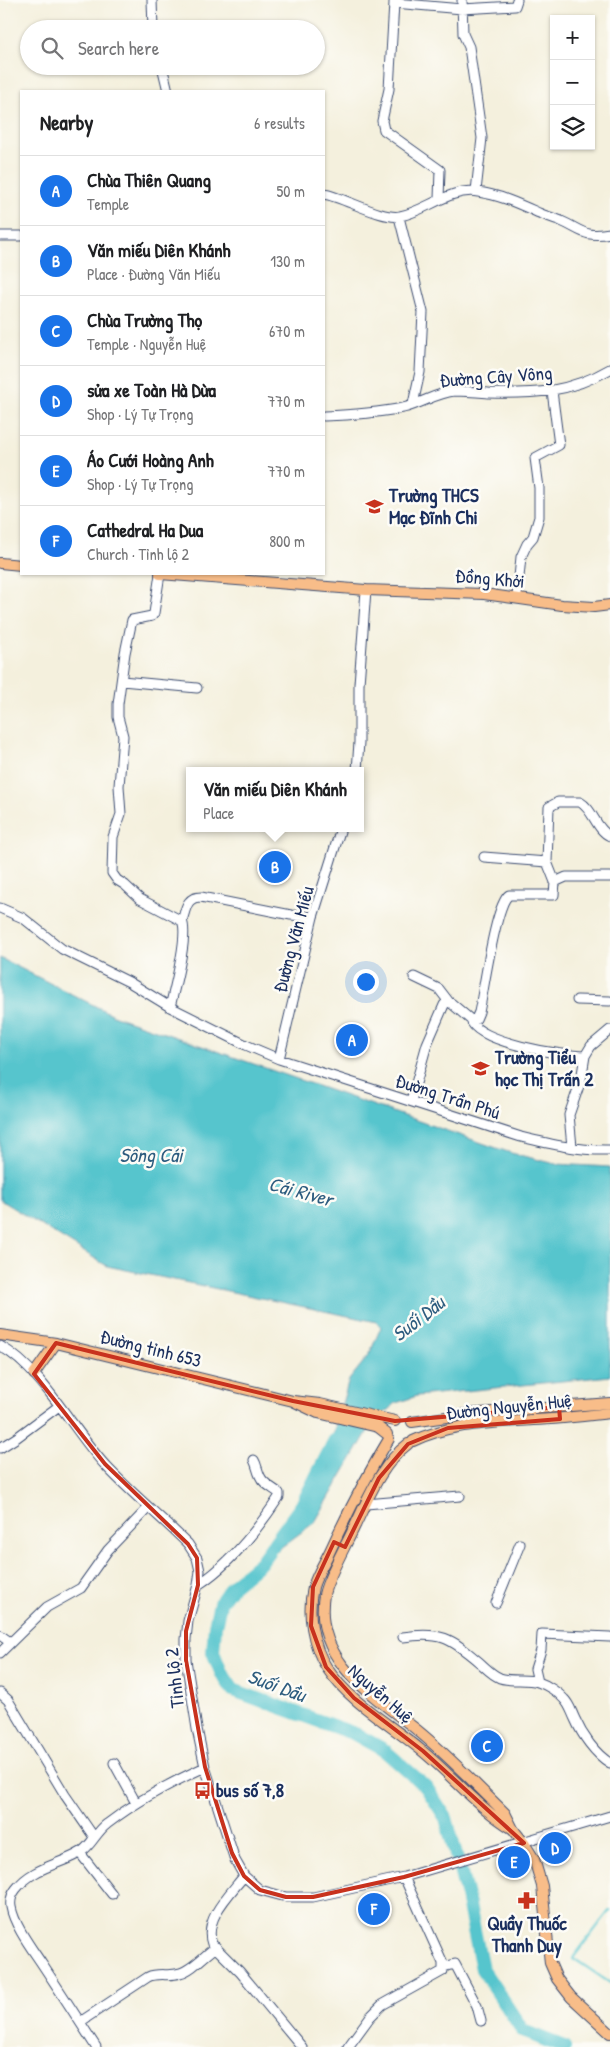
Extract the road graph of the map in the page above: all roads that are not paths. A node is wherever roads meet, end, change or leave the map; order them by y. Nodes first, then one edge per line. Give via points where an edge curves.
1 (152, 0) edge
2 (517, 0) edge
3 (394, 2) edge
4 (462, 4) edge
5 (153, 20) edge
6 (164, 75) edge
7 (168, 90) edge
8 (476, 191) junction
9 (325, 194) edge
10 (439, 199) junction
11 (399, 217) junction
12 (610, 234) edge
13 (0, 236) edge
14 (20, 236) edge
15 (610, 369) edge
16 (552, 391) junction
17 (413, 404) junction
18 (325, 416) edge
19 (0, 563) edge
20 (20, 565) edge
21 (160, 575) edge
22 (173, 575) edge
23 (366, 590) junction
24 (517, 597) junction
25 (610, 605) edge
26 (122, 681) junction
27 (196, 688) dead end
28 (357, 767) edge
29 (340, 832) edge
30 (610, 836) edge
31 (484, 858) dead end
32 (547, 862) junction
33 (610, 877) edge
34 (555, 882) junction
35 (0, 908) edge
36 (313, 917) junction
37 (182, 921) junction
38 (414, 977) dead end
39 (577, 1000) dead end
40 (610, 1001) edge
41 (449, 1002) junction
42 (170, 1007) junction
43 (471, 1020) junction
44 (610, 1030) edge
45 (585, 1056) junction
46 (279, 1059) junction
47 (411, 1101) junction
48 (572, 1147) junction
49 (610, 1150) edge
50 (0, 1335) edge
51 (56, 1343) junction
52 (0, 1346) edge
53 (34, 1374) junction
54 (610, 1403) edge
55 (59, 1406) junction
56 (559, 1407) junction
57 (610, 1413) edge
58 (560, 1418) junction
59 (374, 1421) junction
60 (395, 1421) junction
61 (412, 1422) junction
62 (388, 1436) junction
63 (411, 1443) junction
64 (0, 1448) edge
65 (254, 1460) dead end
66 (460, 1496) dead end
67 (366, 1504) junction
68 (148, 1508) junction
69 (334, 1542) junction
70 (520, 1544) dead end
71 (344, 1547) junction
72 (198, 1585) junction
73 (496, 1603) dead end
74 (0, 1635) edge
75 (403, 1637) dead end
76 (610, 1637) edge
77 (10, 1642) junction
78 (0, 1652) edge
79 (538, 1682) junction
80 (0, 1693) edge
81 (114, 1763) dead end
82 (610, 1763) edge
83 (205, 1766) junction
84 (136, 1803) junction
85 (610, 1816) edge
86 (512, 1829) junction
87 (94, 1837) junction
88 (524, 1843) junction
89 (80, 1853) junction
90 (244, 1876) junction
91 (404, 1877) junction
92 (112, 1894) dead end
93 (216, 1947) junction
94 (444, 1967) junction
95 (481, 2021) dead end
96 (80, 2022) junction
97 (610, 2033) edge
98 (96, 2047) edge
99 (302, 2047) edge
100 (348, 2047) edge

1 - 5 street
2 - 4 street via 515,6
3 - 4 street
3 - 10 street via 389,89 382,121 384,130 440,170
4 - 8 street via 463,34 469,47 482,138
6 - 7 street
8 - 10 street
8 - 12 street via 515,201 584,234
9 - 11 street
10 - 11 street
11 - 17 street via 423,312 420,372
13 - 14 street
15 - 16 street, Đường Cây Vông via 586,381
16 - 17 street, Đường Cây Vông via 517,394 454,391
16 - 24 street via 559,445 535,458 539,517 533,537 521,557
17 - 18 street, Đường Cây Vông via 386,411
19 - 20 main road
21 - 26 street via 153,615 135,619 130,624
22 - 23 main road, Đồng Khởi
23 - 24 main road, Đồng Khởi
23 - 28 street via 358,689
24 - 25 main road, Đồng Khởi via 562,605
26 - 27 street
26 - 37 street via 118,711 123,736 119,786 121,814 114,837 112,873 140,899
29 - 36 street, Đường Văn Miếu
30 - 32 street via 584,804 552,804 548,810
31 - 32 street
32 - 34 street
33 - 34 street via 566,877
34 - 43 street via 555,892 551,896 509,895 502,901 480,1012 476,1019
35 - 42 street, Đường Trần Phú via 23,918 62,949 129,982
36 - 37 street via 194,897 189,900
36 - 46 street, Đường Văn Miếu
37 - 42 street via 184,937
38 - 41 street via 439,989
39 - 40 street
41 - 43 street
41 - 47 street via 444,1005 428,1044
42 - 46 street, Đường Trần Phú
43 - 45 street via 472,1026 478,1030 514,1044 546,1052
44 - 45 street via 591,1046
45 - 48 street via 569,1115
46 - 47 street, Đường Trần Phú
47 - 48 street, Đường Trần Phú via 521,1137
48 - 49 street, Đường Trần Phú
50 - 51 main road, Đường tỉnh 653
51 - 53 main road
51 - 59 main road, Đường tỉnh 653
52 - 53 street, Tỉnh lộ 2
53 - 55 street, Tỉnh lộ 2
54 - 56 main road, Đường Nguyễn Huệ
55 - 64 street
55 - 68 street, Tỉnh lộ 2 via 105,1464
56 - 58 main road
56 - 61 main road, Đường Nguyễn Huệ
57 - 58 main road, Đường Nguyễn Huệ
58 - 63 main road, Đường Nguyễn Huệ via 448,1428
59 - 60 main road, Đường tỉnh 653
59 - 62 main road, Đường tỉnh 653
60 - 61 main road
60 - 62 main road via 388,1425
61 - 63 main road via 418,1428 417,1437
62 - 63 main road via 398,1444
62 - 69 main road, Nguyễn Huệ
63 - 67 main road, Nguyễn Huệ via 391,1460
65 - 72 street via 259,1475 279,1493 279,1498 245,1541 212,1576
66 - 67 street
67 - 71 main road, Nguyễn Huệ
68 - 72 street, Tỉnh lộ 2 via 192,1550 200,1571
68 - 77 street via 108,1550 81,1588 47,1607
69 - 71 street
69 - 86 main road, Nguyễn Huệ via 313,1587 311,1626 326,1667 354,1698 423,1751 497,1820
70 - 73 street
71 - 86 main road, Nguyễn Huệ via 324,1594 324,1627 337,1660 354,1680 419,1731 460,1769 505,1813
72 - 83 street, Tỉnh lộ 2 via 186,1631 186,1660
74 - 77 street
75 - 79 street via 436,1634 497,1676
76 - 79 street via 542,1634 542,1650 536,1669
77 - 78 street
79 - 82 street via 566,1700 590,1744
80 - 87 street via 8,1700
81 - 84 street
83 - 84 street
83 - 90 street, Tỉnh lộ 2 via 232,1852
84 - 87 street
85 - 88 street, Tỉnh lộ 2
86 - 88 main road, Nguyễn Huệ
87 - 89 street
88 - 91 street, Tỉnh lộ 2
88 - 97 main road, Nguyễn Huệ via 534,1859 542,1886 550,1963 557,1979 571,1997
89 - 92 street
89 - 96 street via 33,1874 14,1891 11,1900 13,1913 27,1940
90 - 91 street, Tỉnh lộ 2 via 265,1892 292,1898 313,1897
90 - 93 street via 214,1918 210,1938
91 - 94 street
93 - 96 street via 182,1973 148,1976
93 - 99 street
94 - 95 street via 455,1964
94 - 100 street via 439,1974 382,2005
96 - 98 street

